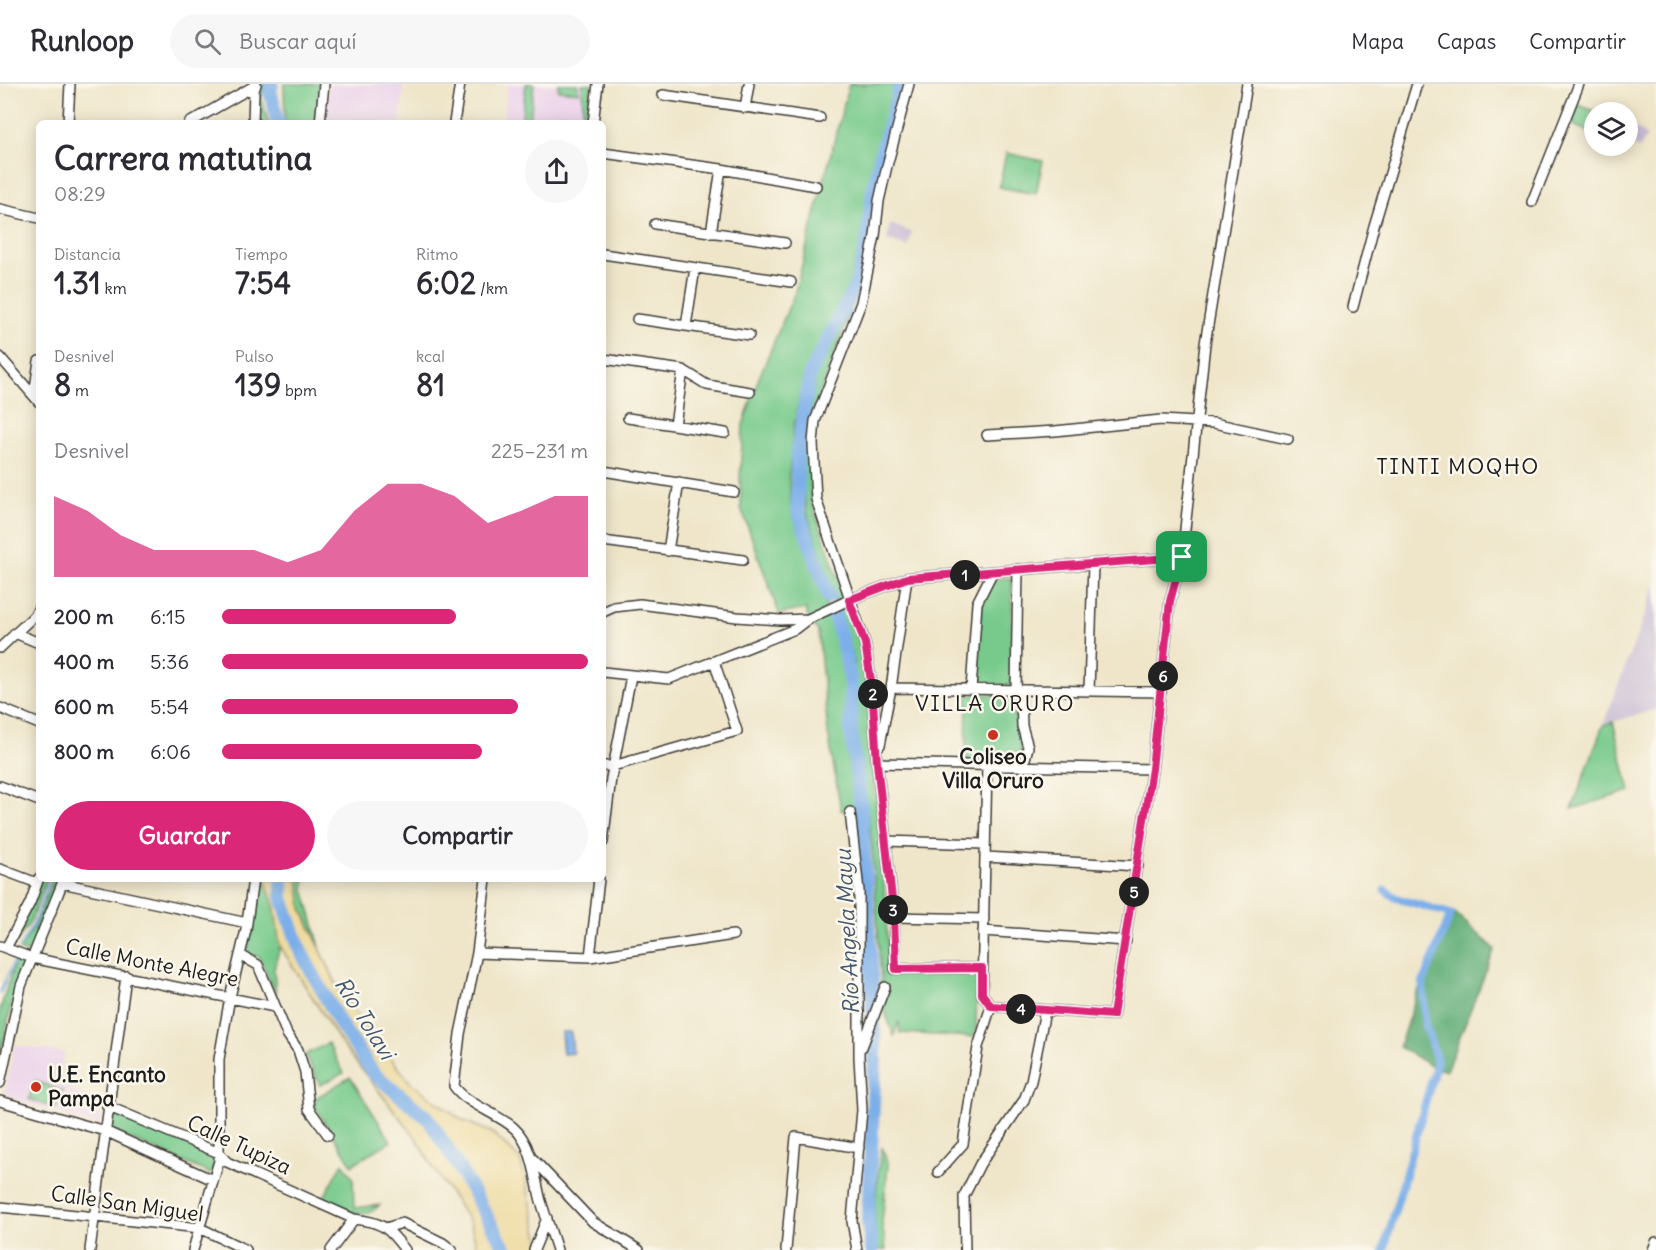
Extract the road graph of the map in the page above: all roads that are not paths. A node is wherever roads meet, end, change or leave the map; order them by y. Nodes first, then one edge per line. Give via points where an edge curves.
1 (70, 84) edge
2 (256, 84) edge
3 (324, 84) edge
4 (460, 84) edge
5 (598, 84) edge
6 (749, 84) edge
7 (909, 84) edge
8 (1247, 84) edge
9 (1417, 84) edge
10 (1579, 84) edge
11 (663, 95) dead end
12 (745, 108) junction
13 (820, 118) dead end
14 (68, 120) edge
15 (194, 120) edge
16 (253, 120) edge
17 (320, 120) edge
18 (454, 120) edge
19 (593, 120) edge
20 (606, 153) edge
21 (721, 169) junction
22 (816, 186) dead end
23 (1532, 202) dead end
24 (0, 209) edge
25 (36, 217) edge
26 (655, 224) dead end
27 (711, 232) junction
28 (785, 243) dead end
29 (606, 254) edge
30 (694, 268) junction
31 (791, 282) dead end
32 (1353, 307) dead end
33 (637, 319) dead end
34 (686, 326) junction
35 (749, 335) dead end
36 (0, 357) edge
37 (606, 359) edge
38 (683, 370) junction
39 (750, 392) dead end
40 (36, 399) edge
41 (628, 418) dead end
42 (1198, 423) junction
43 (675, 425) junction
44 (725, 433) dead end
45 (987, 435) dead end
46 (1288, 439) dead end
47 (606, 471) edge
48 (679, 482) junction
49 (734, 492) dead end
50 (606, 541) edge
51 (668, 551) junction
52 (1182, 557) junction
53 (743, 560) dead end
54 (1093, 564) junction
55 (1018, 569) junction
56 (992, 573) junction
57 (907, 578) junction
58 (849, 600) junction
59 (606, 611) edge
60 (36, 613) edge
61 (808, 619) junction
62 (15, 633) junction
63 (36, 642) edge
64 (0, 648) edge
65 (714, 661) junction
66 (606, 672) edge
67 (631, 676) junction
68 (891, 688) junction
69 (971, 690) junction
70 (1016, 690) junction
71 (1089, 691) junction
72 (1161, 692) junction
73 (0, 708) edge
74 (36, 723) edge
75 (877, 763) junction
76 (606, 766) edge
77 (613, 766) junction
78 (987, 766) junction
79 (1023, 767) junction
80 (1152, 769) junction
81 (0, 786) edge
82 (36, 800) edge
83 (850, 812) dead end
84 (606, 819) edge
85 (885, 841) junction
86 (986, 844) junction
87 (985, 857) junction
88 (1138, 866) junction
89 (0, 869) edge
90 (36, 879) edge
91 (37, 882) edge
92 (63, 882) edge
93 (67, 882) edge
94 (254, 882) edge
95 (486, 882) edge
96 (598, 882) edge
97 (894, 917) junction
98 (984, 919) junction
99 (247, 923) junction
100 (983, 932) junction
101 (733, 936) dead end
102 (1126, 941) junction
103 (10, 950) edge
104 (477, 952) junction
105 (240, 955) junction
106 (590, 957) junction
107 (32, 958) junction
108 (982, 968) junction
109 (126, 976) junction
110 (885, 987) dead end
111 (230, 997) junction
112 (991, 1006) junction
113 (275, 1007) junction
114 (1045, 1011) junction
115 (859, 1057) junction
116 (0, 1083) edge
117 (0, 1101) edge
118 (107, 1106) junction
119 (105, 1131) junction
120 (328, 1135) dead end
121 (859, 1148) junction
122 (219, 1153) junction
123 (532, 1157) junction
124 (938, 1172) dead end
125 (213, 1180) junction
126 (0, 1207) edge
127 (93, 1217) junction
128 (354, 1218) junction
129 (547, 1218) junction
130 (200, 1228) junction
131 (386, 1228) junction
132 (1656, 1242) edge
133 (90, 1250) edge
134 (193, 1250) edge
135 (246, 1250) edge
136 (331, 1250) edge
137 (405, 1250) edge
138 (452, 1250) edge
139 (534, 1250) edge
140 (557, 1250) edge
141 (639, 1250) edge
142 (786, 1250) edge
143 (857, 1250) edge
144 (965, 1250) edge
145 (1653, 1250) edge

1 - 14 street
2 - 15 street
2 - 16 street
3 - 17 street
4 - 18 street
5 - 19 street
6 - 12 street
7 - 58 street via 879,201 861,303 815,421 816,499
8 - 42 street via 1205,344
9 - 32 street
10 - 23 street
11 - 12 street
12 - 13 street
20 - 21 street
21 - 22 street
21 - 27 street
24 - 25 street
26 - 27 street
27 - 28 street
29 - 30 street
30 - 31 street
30 - 34 street
33 - 34 street
34 - 35 street
36 - 40 street
37 - 38 street
38 - 39 street via 707,385
38 - 43 street
41 - 43 street
42 - 45 street via 1161,420
42 - 46 street
42 - 52 street
43 - 44 street
47 - 48 street
48 - 49 street
48 - 51 street
50 - 51 street
51 - 53 street
52 - 54 street
52 - 72 street via 1170,601
54 - 55 street
54 - 71 street
55 - 56 street
55 - 70 street
56 - 57 street
56 - 69 street via 977,603
57 - 58 street
57 - 68 street
58 - 61 street
58 - 75 street via 867,654
59 - 61 street via 640,604 737,617
60 - 62 street
61 - 65 street via 795,629
62 - 63 street
62 - 64 street
65 - 67 street via 669,679
65 - 77 street via 737,731
66 - 67 street
67 - 77 street
68 - 69 street
68 - 75 street
69 - 70 street
70 - 71 street
70 - 79 street via 1021,698 1028,747
71 - 72 street
72 - 80 street
73 - 74 street
75 - 78 street
75 - 85 street
76 - 77 street
77 - 84 street
78 - 79 street
78 - 86 street
79 - 80 street
80 - 88 street
81 - 82 street
83 - 115 street via 860,891
85 - 86 street
85 - 97 street
86 - 87 street
87 - 88 street
87 - 98 street
88 - 102 street
89 - 90 street
91 - 103 street
92 - 107 street
93 - 99 street
94 - 99 street
95 - 104 street
96 - 106 street
97 - 98 street
97 - 108 street via 896,969
98 - 100 street
99 - 105 street
100 - 102 street
100 - 108 street
101 - 106 street
102 - 114 street via 1113,1015
103 - 107 street, Calle Monte Alegre
104 - 106 street
104 - 123 street via 454,1086 459,1094 516,1130
105 - 111 street
105 - 113 street via 258,965
107 - 109 street, Calle Monte Alegre
107 - 116 street via 12,1021
108 - 112 street via 982,994
109 - 111 street, Calle Monte Alegre
109 - 118 street
110 - 115 street
111 - 113 street, Calle Monte Alegre
111 - 122 street via 219,1059
112 - 114 street
112 - 124 street via 978,1047 963,1144
113 - 120 street via 302,1061 309,1109
114 - 144 street via 1024,1100 980,1164 964,1196
115 - 121 street
117 - 119 street
118 - 119 street
118 - 122 street, Calle Tupiza
119 - 125 street
119 - 127 street
121 - 142 street via 796,1137
121 - 143 street via 852,1221
122 - 125 street
122 - 128 street, Calle Tupiza via 228,1162
123 - 129 street
123 - 141 street via 593,1222
125 - 130 street
126 - 127 street, Calle San Miguel
127 - 130 street, Calle San Miguel
127 - 133 street
128 - 131 street, Calle Tupiza via 374,1221
128 - 136 street
129 - 139 street
129 - 140 street
130 - 134 street
130 - 135 street, Calle San Miguel
131 - 137 street
131 - 138 street via 402,1223
132 - 145 street

